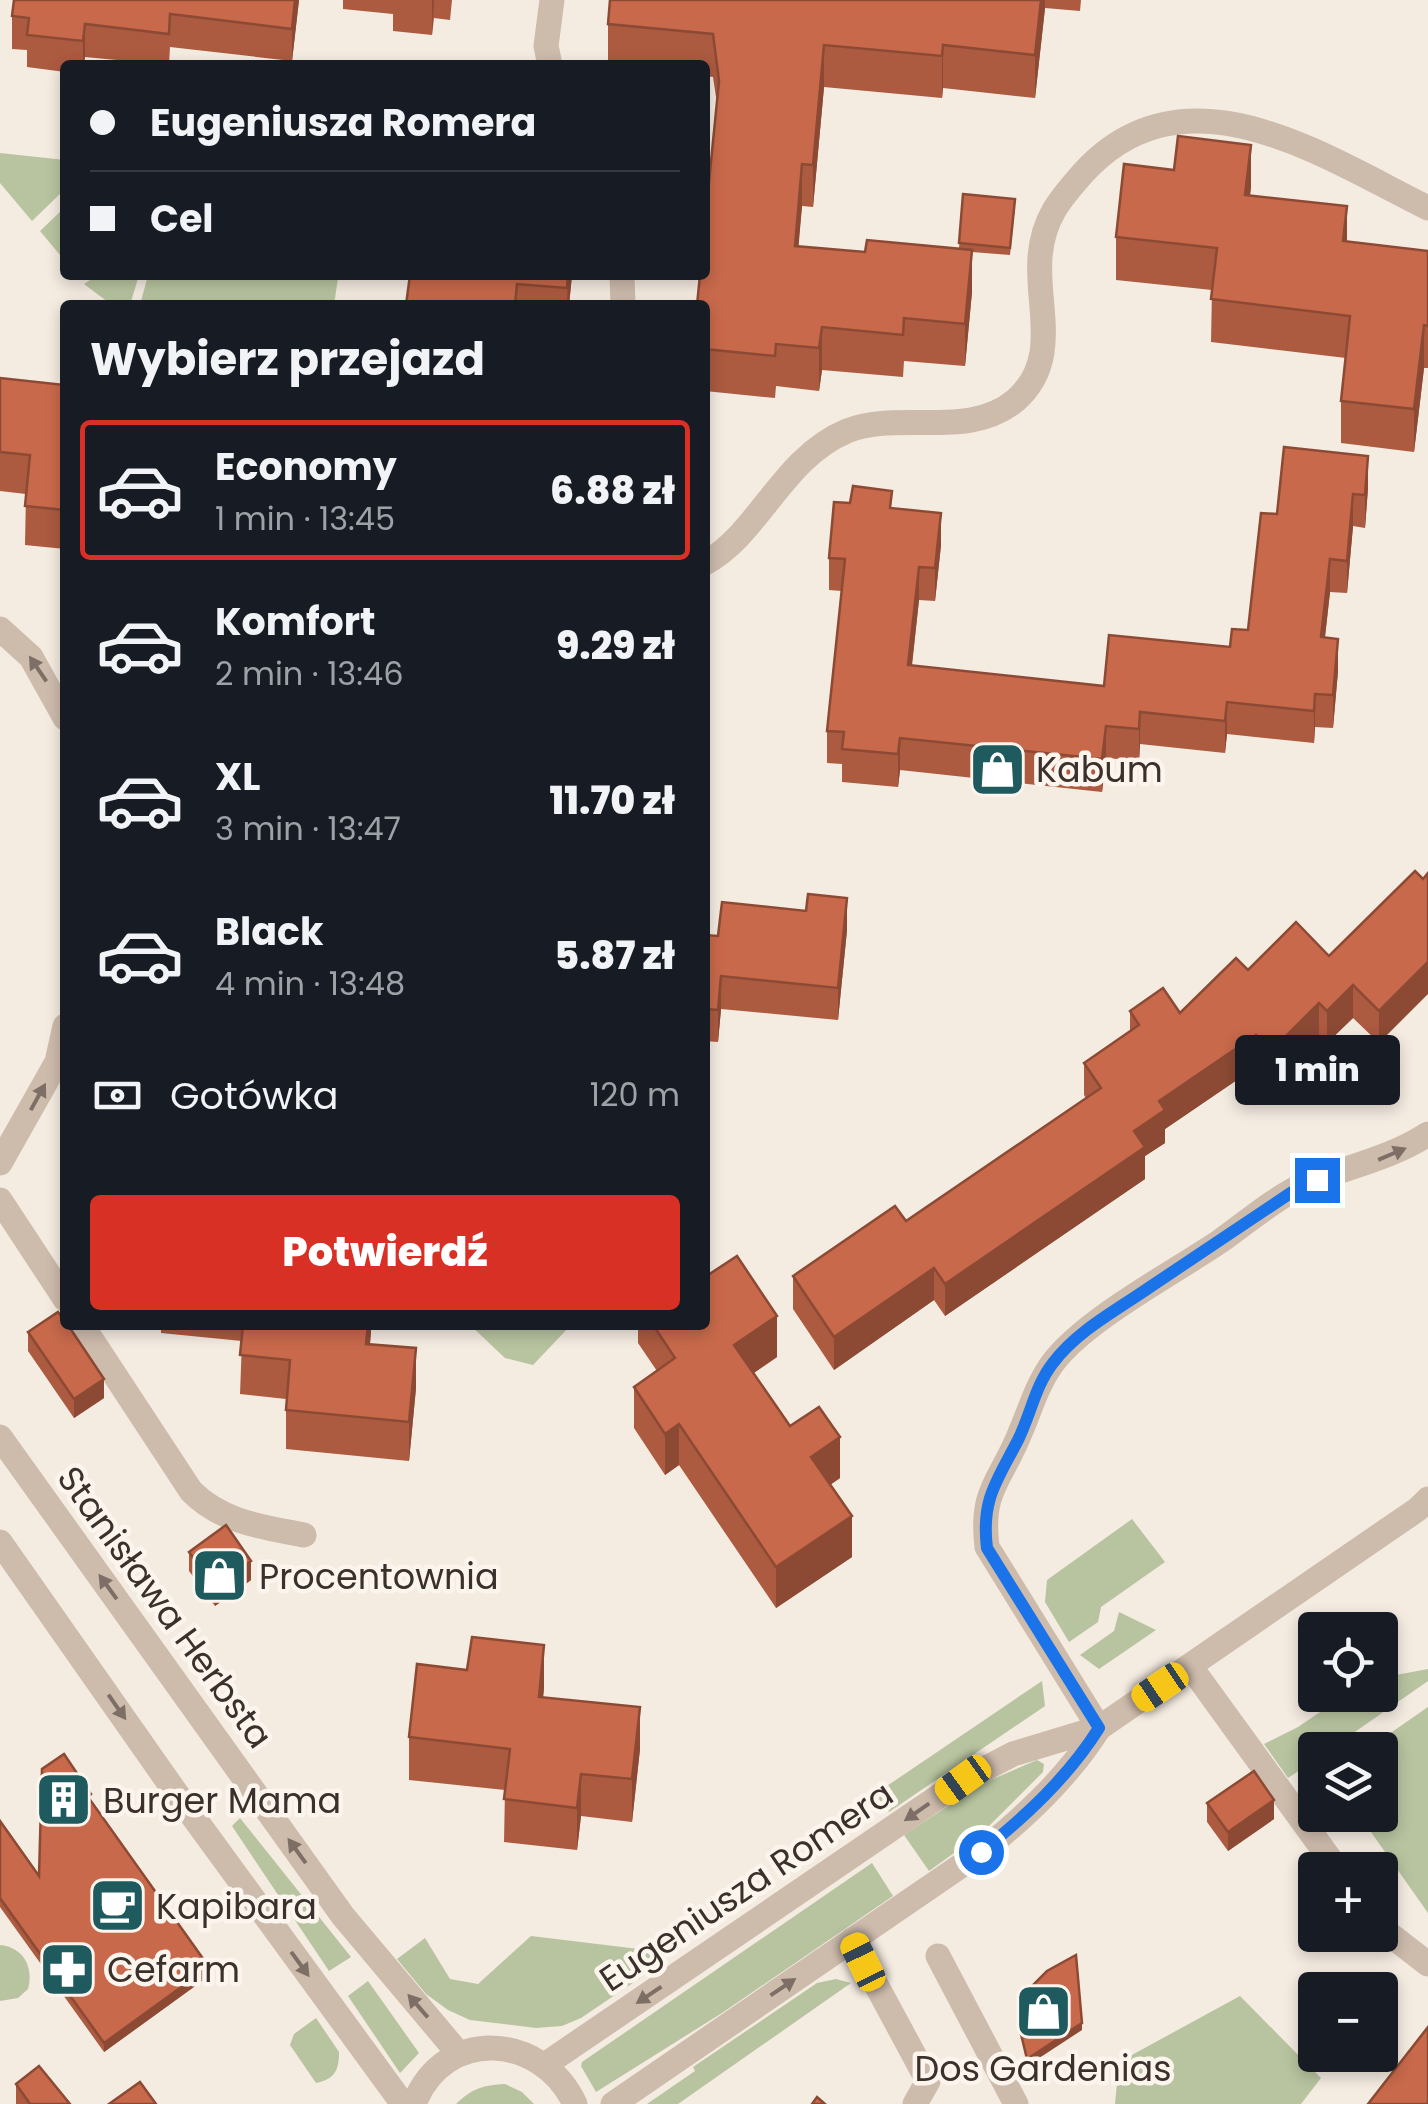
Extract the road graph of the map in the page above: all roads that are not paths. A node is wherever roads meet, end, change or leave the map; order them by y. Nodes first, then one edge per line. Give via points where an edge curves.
1 (552, 0) edge
2 (549, 60) edge
3 (1428, 208) edge
4 (710, 560) edge
5 (0, 629) edge
6 (60, 709) edge
7 (60, 1048) edge
8 (1428, 1134) edge
9 (0, 1163) edge
10 (0, 1200) edge
11 (60, 1291) edge
12 (85, 1330) edge
13 (0, 1437) edge
14 (1425, 1504) edge
15 (304, 1534) dead end
16 (0, 1542) edge
17 (1190, 1666) junction
18 (1099, 1728) junction
19 (1325, 1852) edge
20 (852, 1940) junction
21 (1398, 1941) edge
22 (938, 1956) dead end
23 (1428, 1964) edge
24 (460, 2054) junction
25 (546, 2064) junction
26 (403, 2104) edge
27 (414, 2104) edge
28 (575, 2104) edge
29 (613, 2104) edge
30 (915, 2104) edge
31 (1016, 2104) edge

1 - 2 street
3 - 4 street via 1250,127 1209,119 1166,123 1121,142 1064,193 1044,226 1046,338 1016,400 952,423 892,422 848,430 810,453 727,549
6 -> 5 street via 31,657
9 -> 7 street
18 -> 8 street via 987,1548 988,1498 1037,1389 1053,1362 1090,1327 1298,1188 1391,1155
10 - 11 street
12 - 15 street via 207,1508
24 -> 13 street, Stanisława Herbsta via 344,1916
14 - 17 street, Eugeniusza Romera
16 -> 26 street
17 - 18 street, Eugeniusza Romera
17 - 19 street
18 - 20 street, Eugeniusza Romera via 1076,1764 1002,1836
18 -> 25 street, Eugeniusza Romera via 1013,1754 963,1780
29 -> 20 street, Eugeniusza Romera
20 - 30 street via 928,2081
21 - 23 street
22 - 31 street
24 - 25 street via 487,2047 523,2052
24 - 27 street via 438,2068
25 - 28 street

